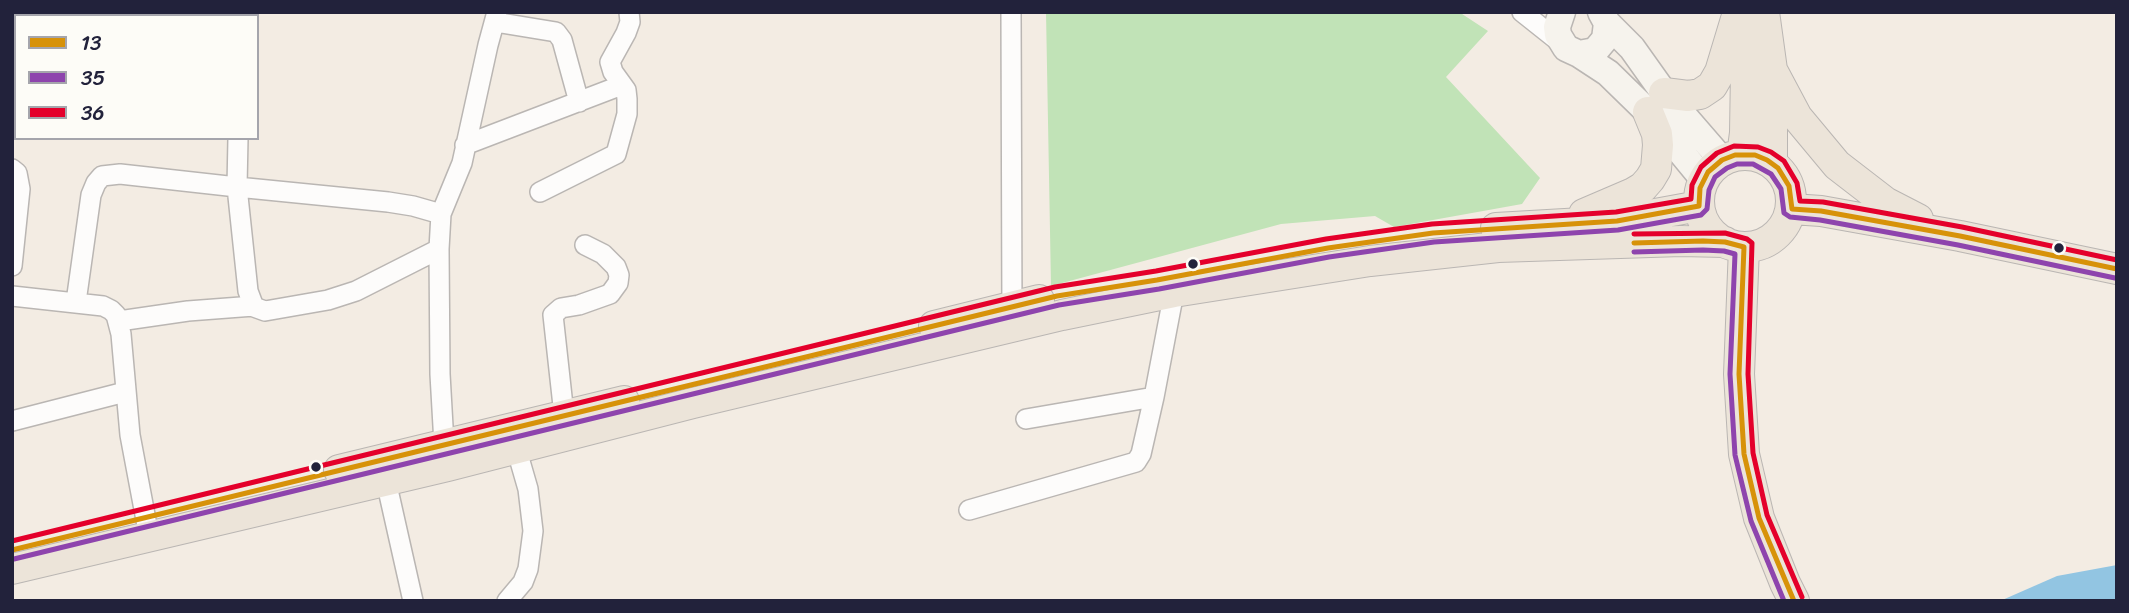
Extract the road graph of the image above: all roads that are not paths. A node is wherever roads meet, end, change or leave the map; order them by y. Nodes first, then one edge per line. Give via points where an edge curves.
1 (629, 12) edge
2 (1011, 12) edge
3 (1522, 12) edge
4 (1740, 12) edge
5 (1764, 12) edge
6 (1559, 13) edge
7 (496, 17) edge
8 (1604, 18) edge
9 (1570, 48) junction
10 (1772, 70) junction
11 (622, 85) junction
12 (579, 102) junction
13 (1656, 102) junction
14 (237, 140) edge
15 (466, 145) junction
16 (1772, 163) junction
17 (12, 169) edge
18 (1717, 175) junction
19 (237, 187) junction
20 (540, 192) dead end
21 (1791, 209) junction
22 (441, 214) junction
23 (1565, 223) junction
24 (1960, 236) junction
25 (585, 245) dead end
26 (1734, 245) junction
27 (439, 250) junction
28 (12, 266) edge
29 (2117, 269) edge
30 (1174, 292) junction
31 (12, 296) edge
32 (76, 302) junction
33 (254, 306) junction
34 (1012, 317) junction
35 (119, 321) junction
36 (125, 392) junction
37 (1154, 397) junction
38 (564, 415) junction
39 (1026, 419) dead end
40 (12, 421) edge
41 (513, 439) junction
42 (444, 444) junction
43 (383, 469) junction
44 (969, 510) dead end
45 (147, 527) junction
46 (12, 550) edge
47 (12, 569) edge
48 (1790, 592) edge
49 (413, 601) edge
50 (507, 601) edge

1 - 11 street via 626,33 610,62
2 - 34 street
3 - 9 street
4 - 13 main road via 1712,86 1700,94
4 - 18 main road via 1746,71 1745,133
5 - 10 main road
6 - 9 main road via 1557,27
7 - 12 street via 555,32 562,40
7 - 15 street
8 - 9 main road via 1607,31 1601,46 1587,53
8 - 13 main road via 1632,48
9 - 13 main road
10 - 16 main road
10 - 24 main road via 1797,117 1838,166 1885,202
11 - 12 street
11 - 20 street via 627,114 616,154
12 - 15 street
13 - 18 main road
13 - 23 main road via 1658,145 1656,169 1650,179 1633,194
14 - 19 street
15 - 22 street
16 - 18 main road via 1755,155
16 - 21 main road via 1789,186
17 - 28 street via 20,189
18 - 23 main road via 1618,221
18 - 26 main road via 1707,227
19 - 22 street via 388,202
19 - 32 street via 102,176 91,195
19 - 33 street via 248,291
21 - 24 main road
21 - 26 main road via 1772,239 1758,245
22 - 27 street
23 - 34 main road via 1433,233 1328,248 1057,296
24 - 29 main road
25 - 38 street via 603,254 619,275 610,294 553,315
26 - 30 main road via 1681,241 1498,247 1370,261
26 - 48 main road via 1744,454 1759,518
27 - 33 street via 328,300 273,311
27 - 42 street
30 - 34 main road via 1062,315
30 - 37 street
31 - 32 street
32 - 35 street via 103,306
33 - 35 street
34 - 38 main road
34 - 41 main road via 693,403
35 - 36 street
36 - 40 street
36 - 45 street
37 - 39 street
37 - 44 street via 1142,454 1136,462
38 - 41 main road
41 - 42 main road
41 - 43 main road
41 - 50 street via 528,489 533,531 528,569
42 - 43 main road
43 - 45 main road
43 - 49 street
45 - 46 main road
45 - 47 main road

